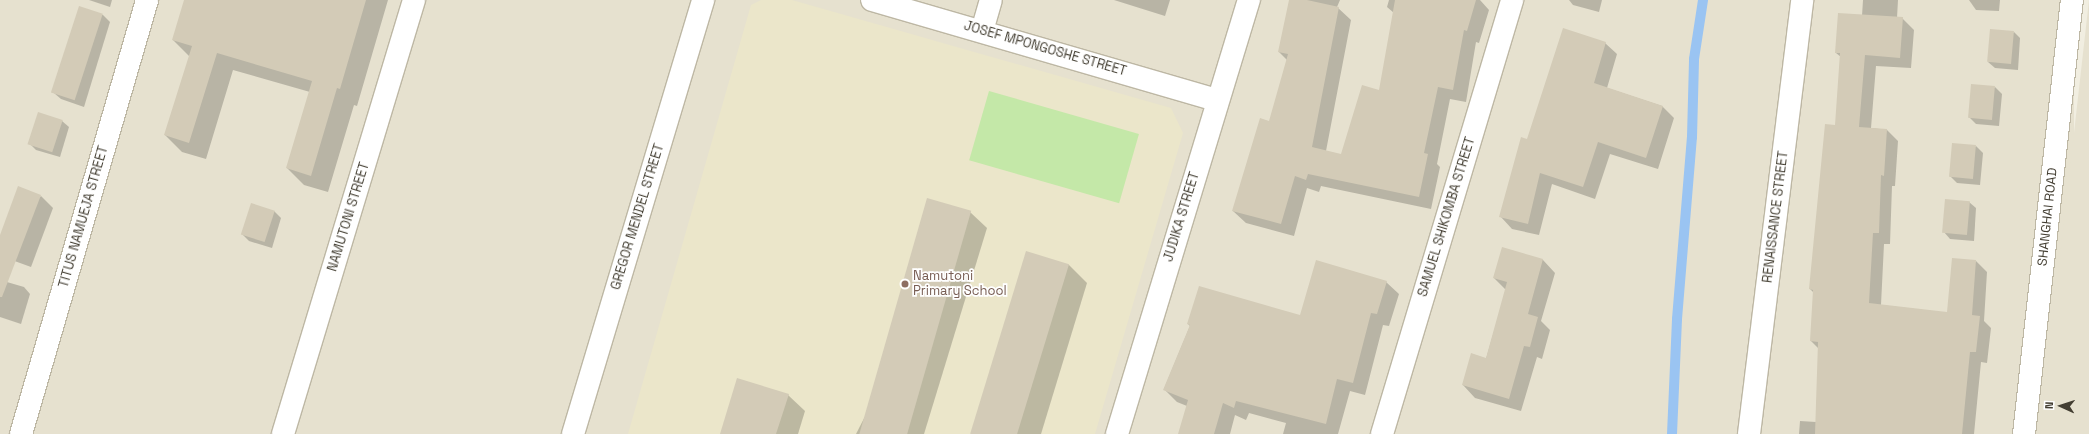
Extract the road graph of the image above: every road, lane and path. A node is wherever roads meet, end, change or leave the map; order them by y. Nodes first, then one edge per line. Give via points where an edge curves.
1 (147, 0) edge
2 (414, 0) edge
3 (703, 0) edge
4 (872, 0) edge
5 (991, 0) edge
6 (1249, 0) edge
7 (1512, 0) edge
8 (1802, 0) edge
9 (2072, 0) edge
10 (982, 31) junction
11 (1217, 100) junction
12 (21, 434) edge
13 (283, 434) edge
14 (573, 434) edge
15 (1117, 434) edge
16 (1382, 434) edge
17 (1749, 434) edge
18 (2024, 434) edge

1 - 12 street, TITUS NAMUEJA STREET
2 - 13 street, NAMUTONI STREET
3 - 14 street, GREGOR MENDEL STREET
4 - 10 street, JOSEF MPONGOSHE STREET
5 - 10 street
6 - 11 street, JUDIKA STREET
7 - 16 street, SAMUEL SHIKOMBA STREET
8 - 17 street, RENAISSANCE STREET
9 - 18 street, SHANGHAI ROAD
10 - 11 street, JOSEF MPONGOSHE STREET
11 - 15 street, JUDIKA STREET

